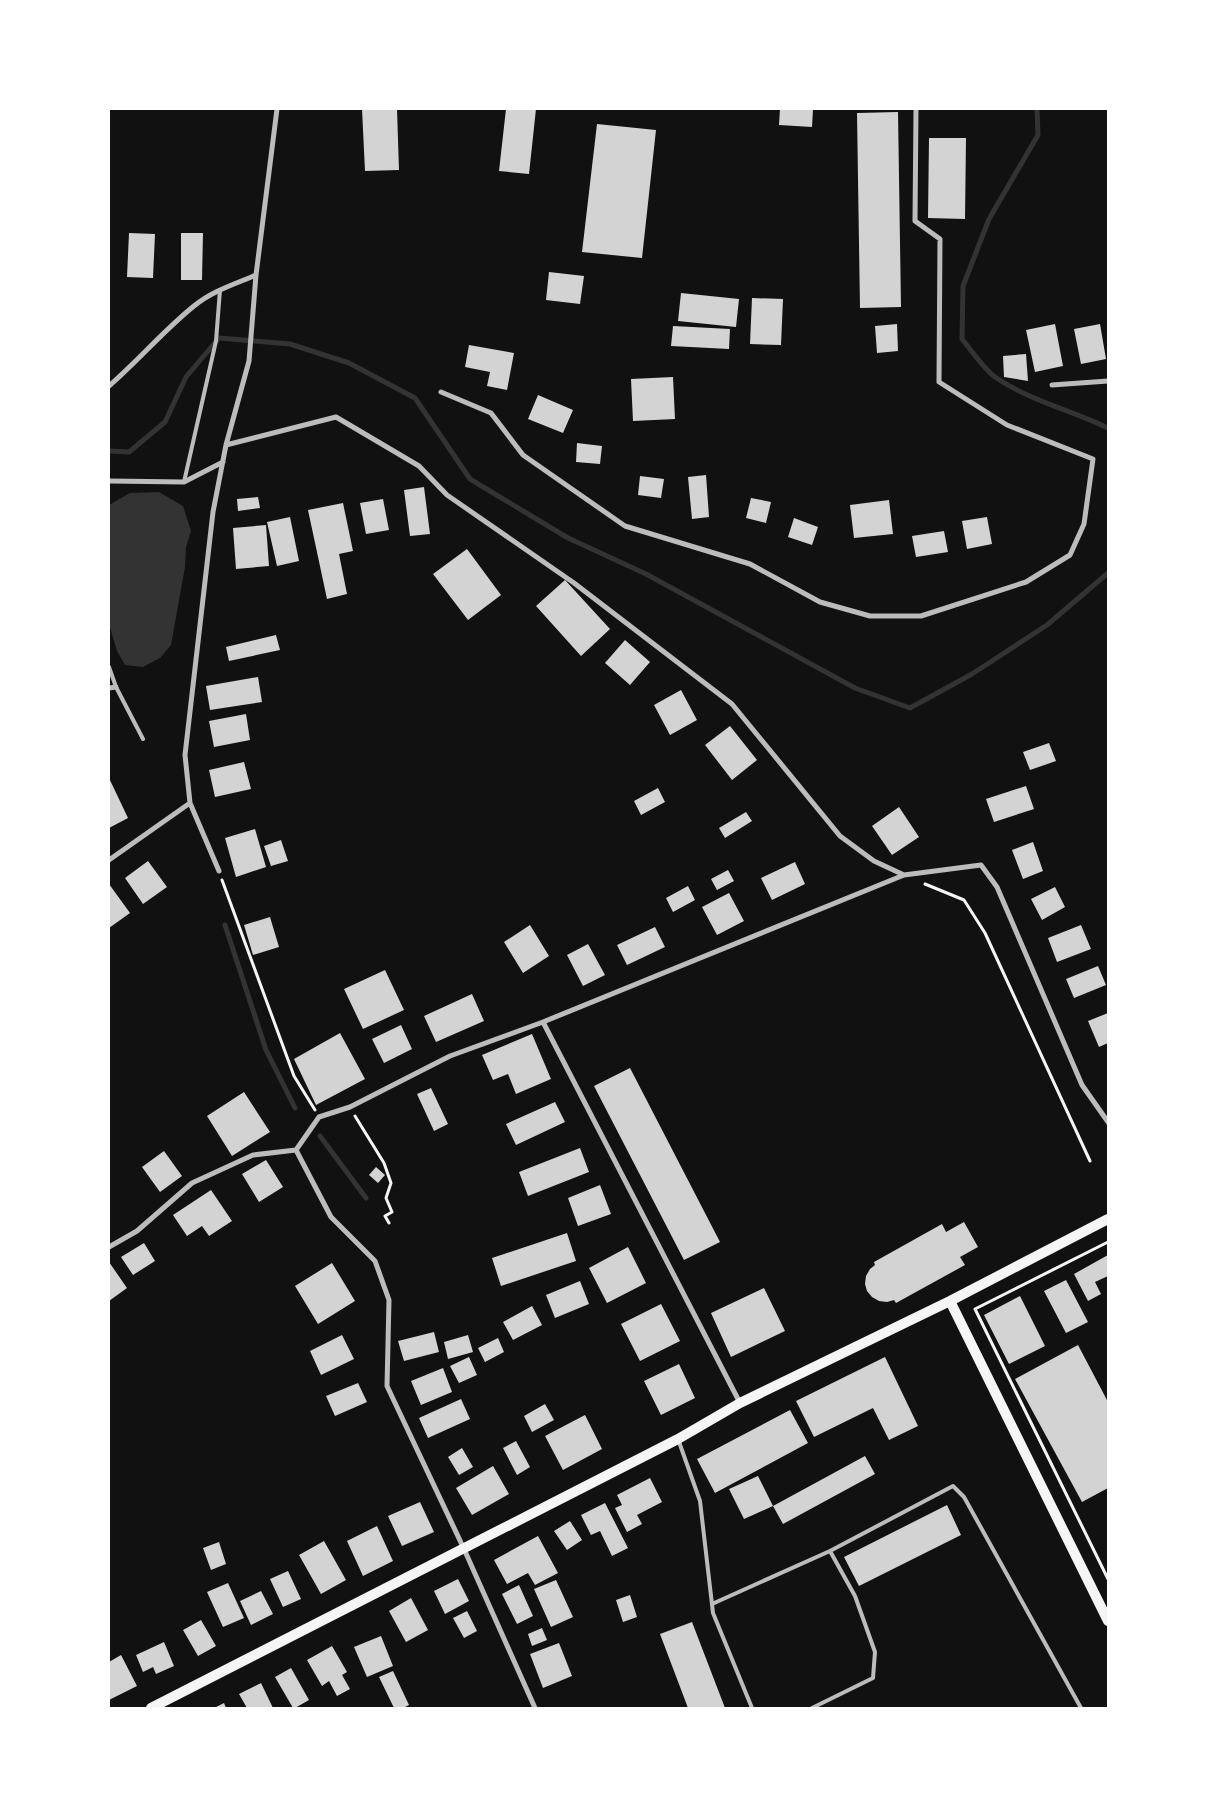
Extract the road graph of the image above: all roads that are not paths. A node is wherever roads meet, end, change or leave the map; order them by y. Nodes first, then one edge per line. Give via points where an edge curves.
1 (277, 109) edge
2 (916, 109) edge
3 (256, 275) junction
4 (220, 290) junction
5 (1108, 381) edge
6 (1052, 385) dead end
7 (109, 386) edge
8 (441, 392) dead end
9 (226, 445) junction
10 (223, 462) junction
11 (109, 481) edge
12 (184, 482) junction
13 (109, 666) edge
14 (116, 687) junction
15 (109, 688) edge
16 (142, 739) dead end
17 (190, 803) junction
18 (109, 860) edge
19 (219, 871) road end
20 (904, 875) junction
21 (544, 1022) junction
22 (1108, 1122) edge
23 (296, 1150) junction
24 (1108, 1219) edge
25 (109, 1247) edge
26 (950, 1301) junction
27 (740, 1402) junction
28 (678, 1439) junction
29 (464, 1548) junction
30 (830, 1551) junction
31 (712, 1604) junction
32 (1108, 1621) edge
33 (151, 1708) edge
34 (535, 1708) edge
35 (752, 1708) edge
36 (812, 1708) edge
37 (1081, 1708) edge

1 - 3 street
2 - 8 street via 915,221 940,239 939,382 1007,425 1093,459 1084,524 1070,555 1026,582 921,616 870,616 820,602 750,564 625,526 523,455 491,413
3 - 4 street
3 - 9 street via 249,361
4 - 7 street via 194,305
4 - 12 lane via 216,341
5 - 6 street
9 - 10 street
9 - 20 street via 336,417 419,466 447,496 574,583 732,704 840,836 874,861
10 - 12 street
10 - 17 street via 212,512 185,755
11 - 12 street
13 - 14 lane
14 - 15 street
14 - 16 lane
17 - 18 street
17 - 19 street
20 - 21 street
20 - 22 street via 981,864 997,887 1082,1085
21 - 23 street via 450,1056 350,1107 319,1117
21 - 27 street
23 - 25 street via 253,1155 192,1183 136,1231
23 - 29 street via 331,1217 375,1261 388,1300 387,1386
24 - 26 main road
26 - 27 main road
26 - 32 main road
27 - 28 main road
28 - 29 main road
28 - 31 lane via 700,1501
29 - 33 main road
29 - 34 street
30 - 31 lane
30 - 36 lane via 855,1596 875,1652 873,1678
30 - 37 lane via 953,1486 964,1497
31 - 35 lane

